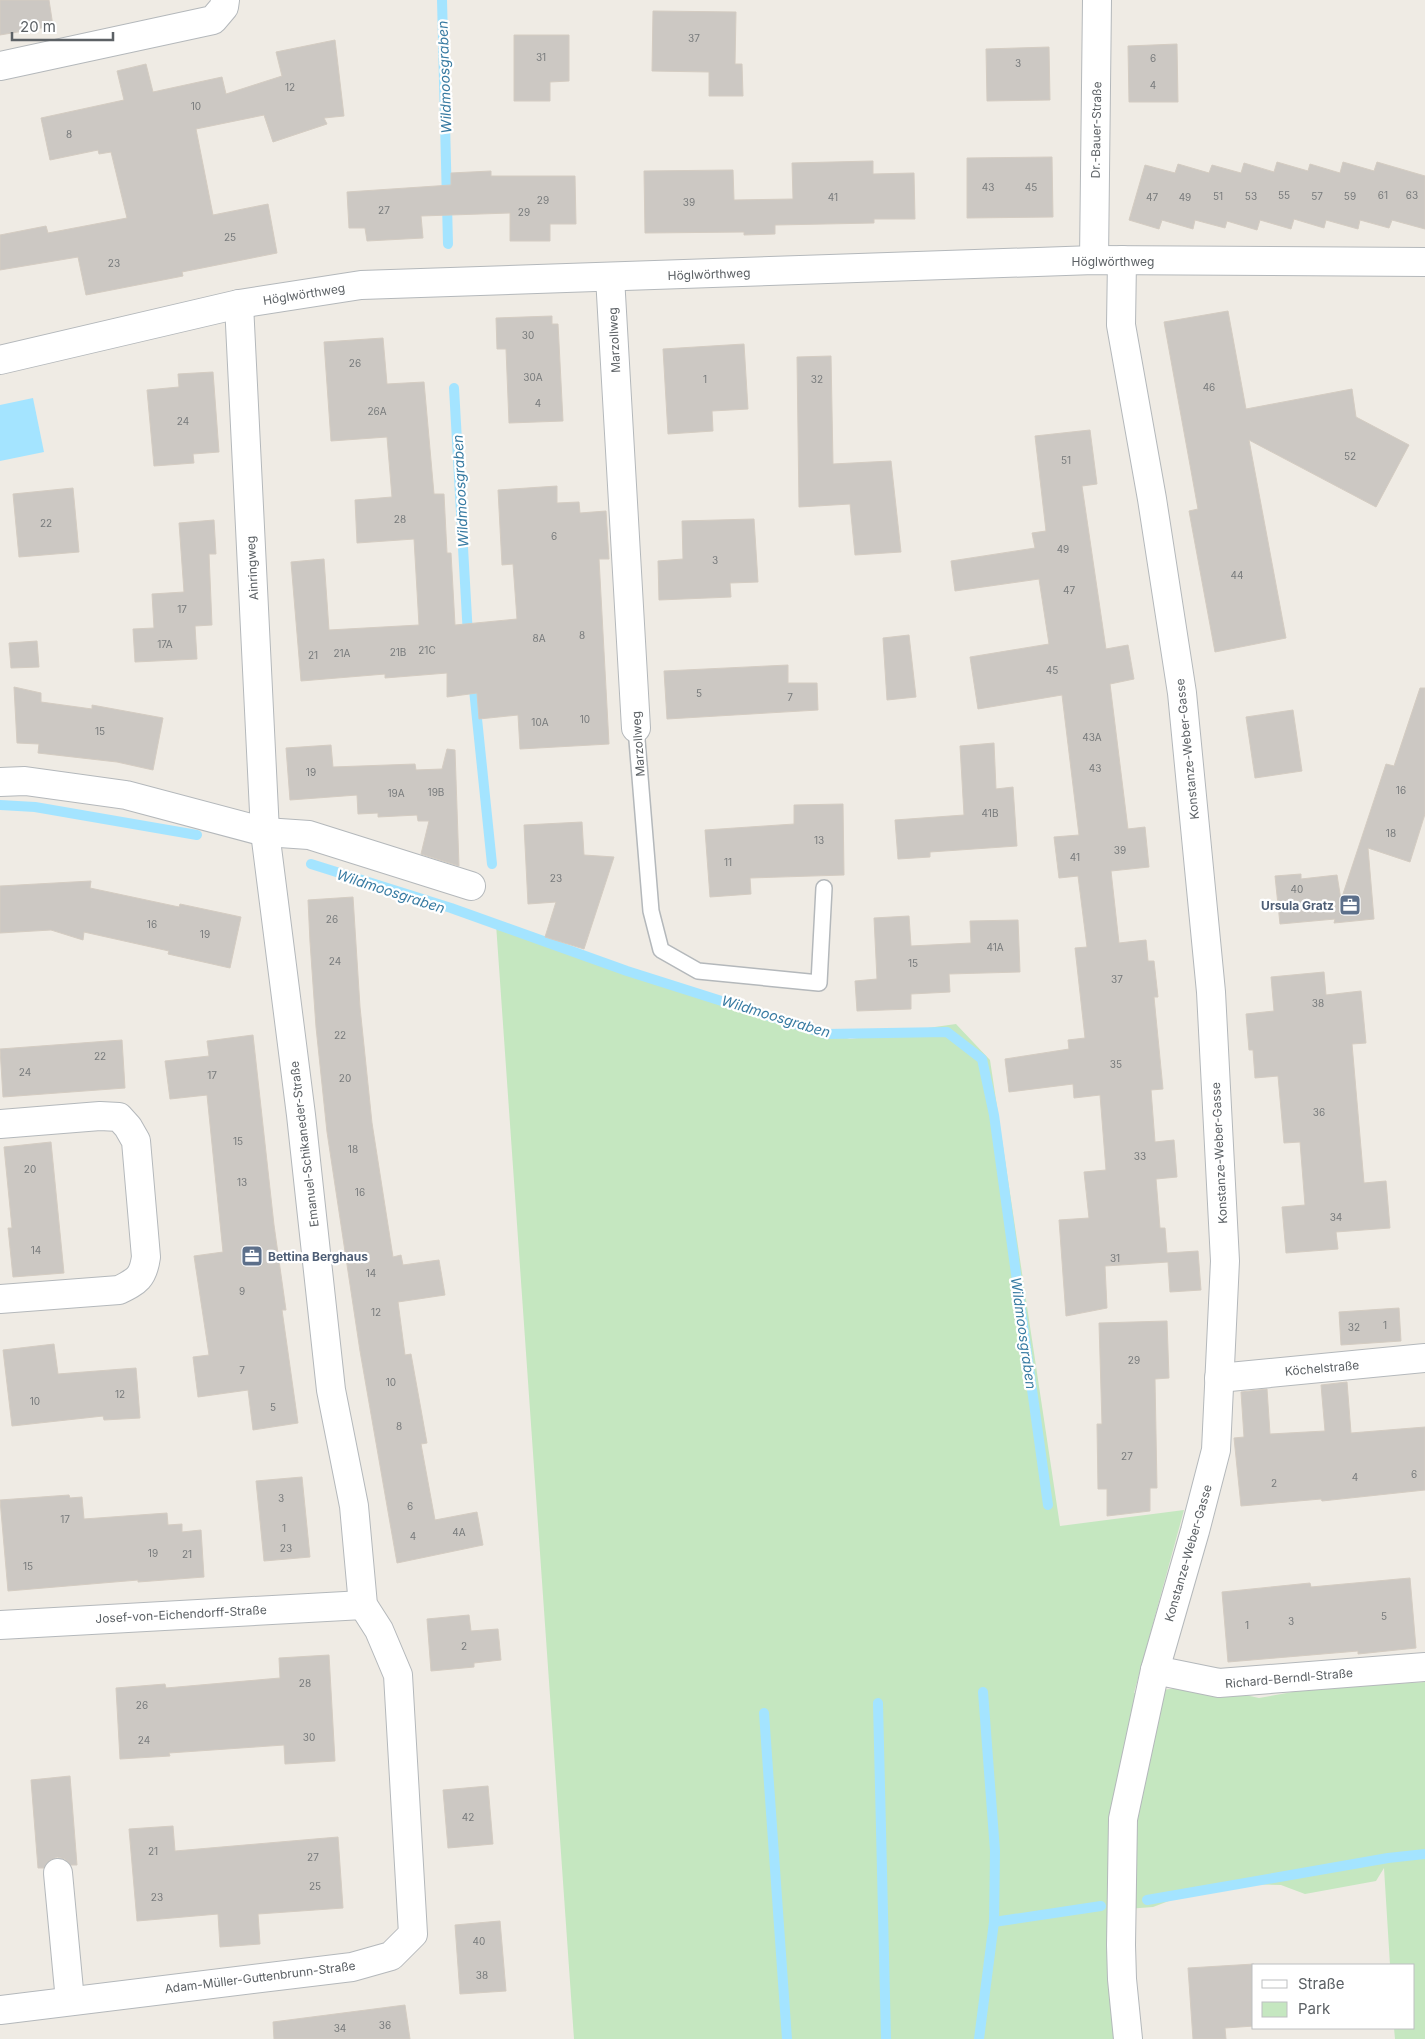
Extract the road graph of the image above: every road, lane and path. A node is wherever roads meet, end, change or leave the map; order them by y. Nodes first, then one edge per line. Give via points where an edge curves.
1 (225, 0) edge
2 (1098, 0) edge
3 (0, 66) edge
4 (1094, 260) junction
5 (1122, 260) junction
6 (1425, 262) edge
7 (610, 277) junction
8 (239, 304) junction
9 (0, 360) edge
10 (636, 728) joint
11 (0, 782) edge
12 (265, 832) junction
13 (472, 886) dead end
14 (824, 888) dead end
15 (0, 1124) edge
16 (0, 1299) edge
17 (1425, 1358) edge
18 (1219, 1378) junction
19 (363, 1605) junction
20 (0, 1625) edge
21 (1425, 1666) edge
22 (1155, 1670) junction
23 (58, 1873) dead end
24 (70, 2001) junction
25 (0, 2010) edge
26 (1128, 2039) edge

1 - 3 street via 224,7 213,20
2 - 4 street, Dr.-Bauer-Straße
4 - 5 street, Höglwörthweg
4 - 7 street, Höglwörthweg
5 - 6 street, Höglwörthweg
5 - 18 street, Konstanze-Weber-Gasse via 1121,325 1182,693 1211,992 1225,1261
7 - 8 street, Höglwörthweg via 361,285
7 - 10 street, Marzollweg
8 - 9 street, Höglwörthweg
8 - 12 street, Ainringweg
10 - 14 lane, Marzollweg via 651,911 661,950 698,971 819,983
11 - 12 street via 24,781 126,795
12 - 13 street via 308,835
12 - 19 street, Emanuel-Schikaneder-Straße via 301,1114 331,1390 354,1506
15 - 16 street via 119,1117 136,1141 146,1257 144,1271 136,1282 119,1290
17 - 18 street, Köchelstraße
18 - 22 street, Konstanze-Weber-Gasse via 1216,1450
19 - 20 street, Josef-von-Eichendorff-Straße
19 - 24 street, Adam-Müller-Guttenbrunn-Straße via 379,1630 398,1675 413,1934 391,1956 352,1967
21 - 22 street, Richard-Berndl-Straße via 1219,1684
22 - 26 street, Konstanze-Weber-Gasse via 1123,1819 1121,1945
23 - 24 street
24 - 25 street, Adam-Müller-Guttenbrunn-Straße

